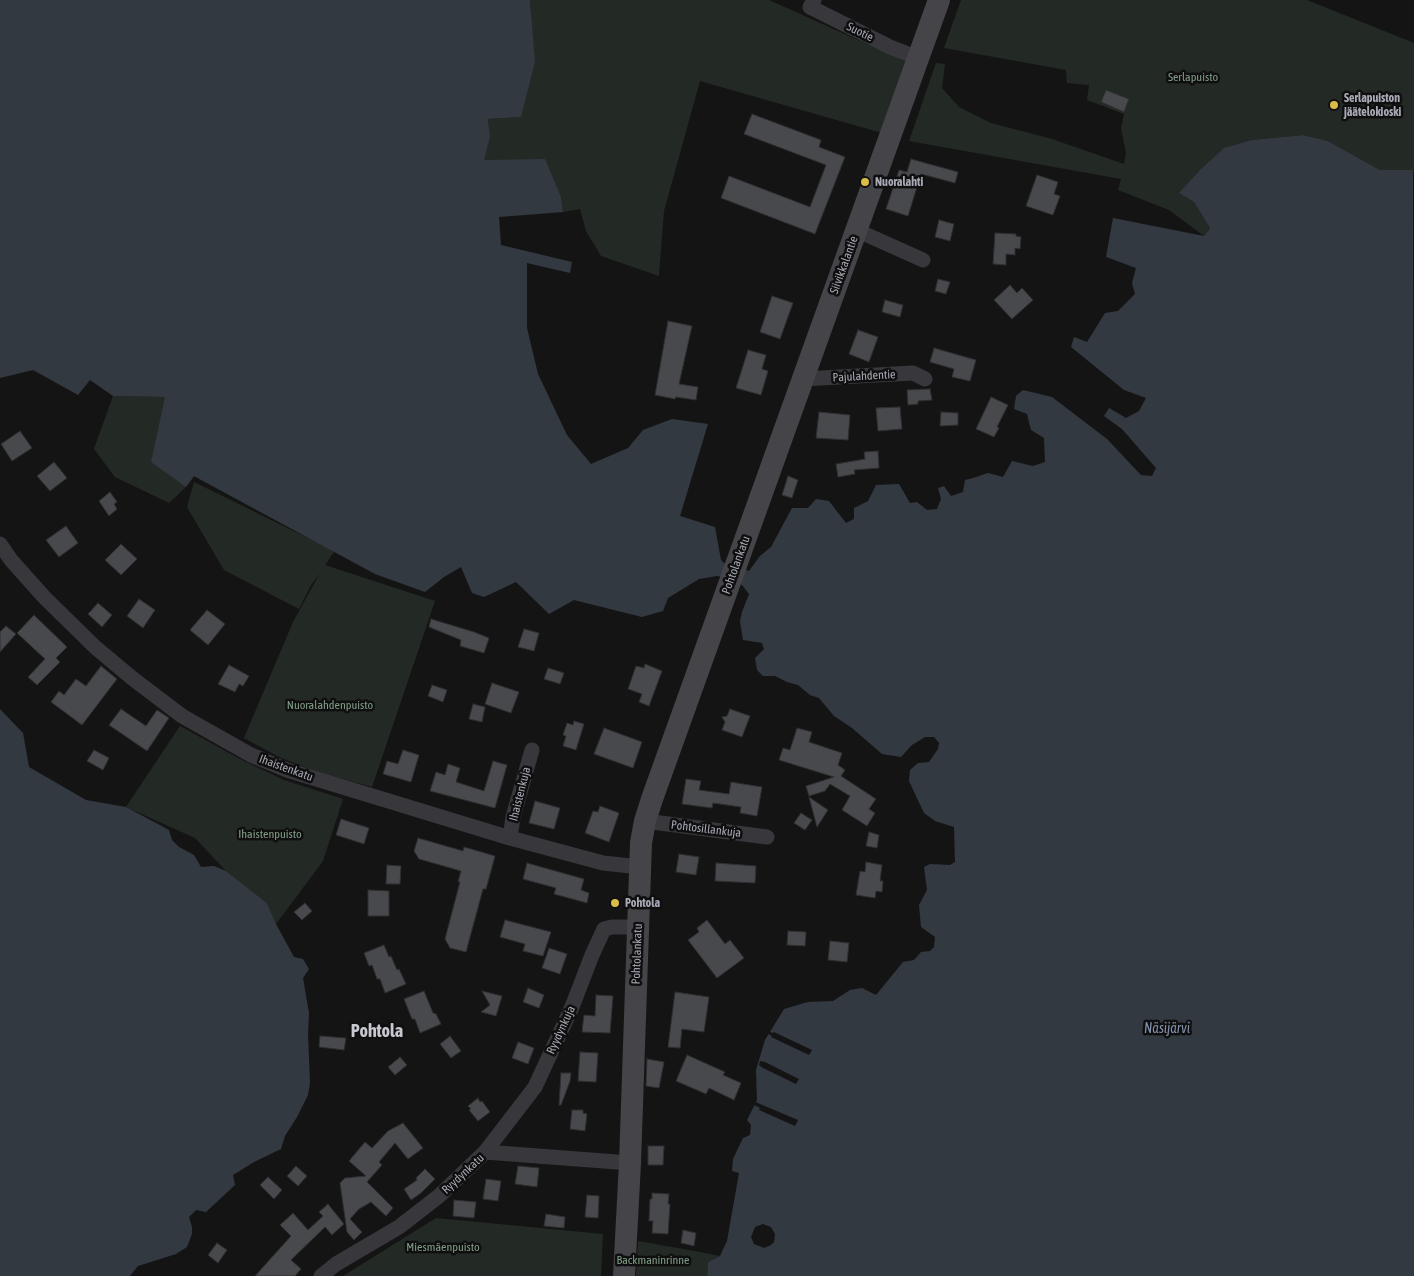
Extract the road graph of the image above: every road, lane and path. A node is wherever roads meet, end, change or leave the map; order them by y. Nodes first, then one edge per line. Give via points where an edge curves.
1 (814, 0) edge
2 (938, 0) edge
3 (918, 58) junction
4 (856, 230) junction
5 (923, 260) dead end
6 (803, 379) junction
7 (925, 379) dead end
8 (748, 530) joint
9 (0, 544) edge
10 (532, 750) dead end
11 (645, 821) junction
12 (767, 837) dead end
13 (510, 838) junction
14 (640, 867) junction
15 (638, 927) junction
16 (485, 1152) junction
17 (630, 1163) junction
18 (321, 1276) edge
19 (624, 1276) edge

1 - 3 street, Suotie via 810,7
2 - 3 main road, Siivikkalantie
3 - 4 main road, Siivikkalantie
4 - 5 street
4 - 6 main road, Siivikkalantie
6 - 7 street, Pajulahdentie via 913,373
6 - 8 main road, Siivikkalantie
8 - 11 main road, Pohtolankatu
9 - 13 street, Ihaistenkatu via 62,616 132,678 182,716 287,770
10 - 13 street, Ihaistenkuja
11 - 12 street, Pohtosillankuja
11 - 14 main road, Pohtolankatu
13 - 14 street, Ihaistenkatu via 603,864
14 - 15 main road, Pohtolankatu
15 - 16 street, Ryydynkuja via 604,929 535,1087
15 - 17 main road, Pohtolankatu
16 - 17 street, Ryydynkatu
16 - 18 street, Ryydynkatu via 440,1196 399,1228
17 - 19 main road, Pohtolankatu

